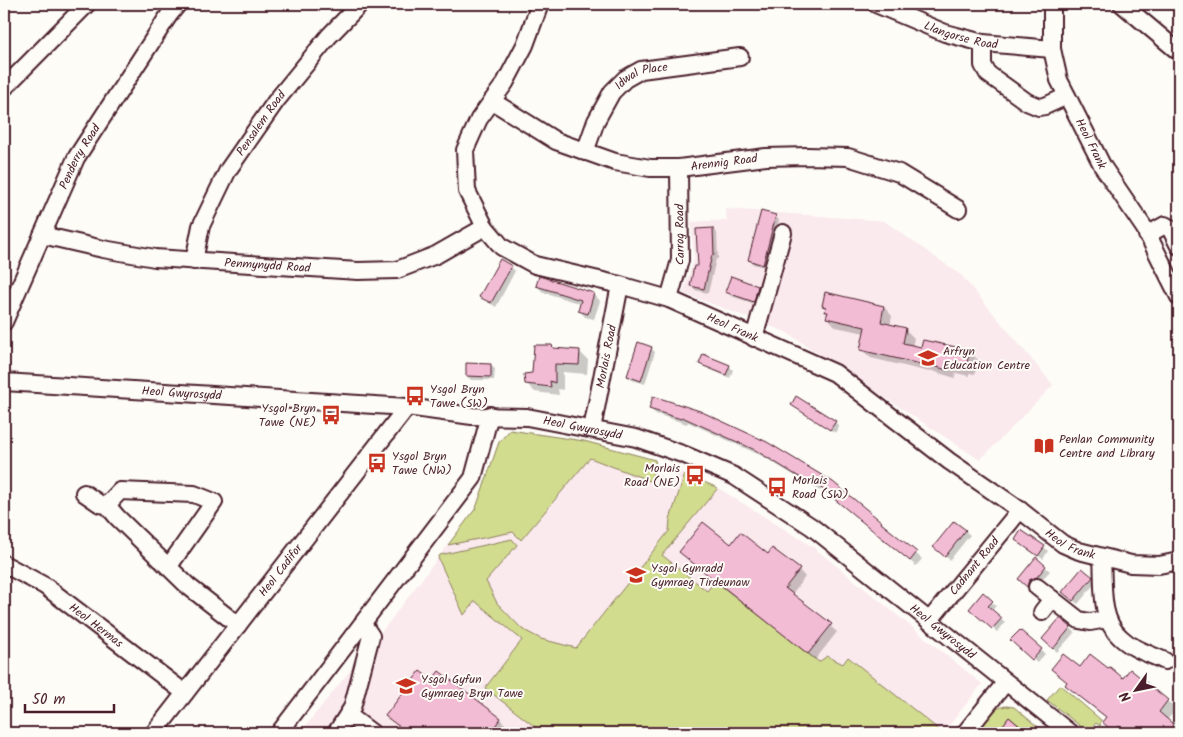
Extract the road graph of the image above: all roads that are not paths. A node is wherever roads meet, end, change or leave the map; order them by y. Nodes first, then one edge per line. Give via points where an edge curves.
1 (87, 4) edge
2 (178, 4) edge
3 (360, 4) edge
4 (540, 4) edge
5 (876, 4) edge
6 (1052, 4) edge
7 (1122, 4) edge
8 (983, 43) junction
9 (1052, 49) junction
10 (1179, 52) edge
11 (740, 57) dead end
12 (4, 88) edge
13 (1067, 96) junction
14 (492, 101) junction
15 (584, 152) junction
16 (679, 168) junction
17 (958, 209) dead end
18 (485, 227) junction
19 (783, 233) dead end
20 (42, 235) junction
21 (1147, 235) junction
22 (1179, 246) edge
23 (194, 261) junction
24 (620, 285) junction
25 (1179, 297) edge
26 (669, 299) junction
27 (5, 316) edge
28 (754, 338) junction
29 (4, 382) edge
30 (407, 407) junction
31 (490, 415) junction
32 (592, 429) junction
33 (84, 494) dead end
34 (107, 505) junction
35 (1020, 510) junction
36 (1102, 558) junction
37 (1179, 561) edge
38 (4, 564) edge
39 (169, 566) junction
40 (1037, 587) dead end
41 (1052, 599) junction
42 (1042, 612) dead end
43 (1107, 619) junction
44 (929, 621) junction
45 (238, 625) junction
46 (370, 633) junction
47 (1165, 662) dead end
48 (1005, 683) junction
49 (185, 693) junction
50 (348, 715) junction
51 (154, 733) edge
52 (280, 733) edge
53 (336, 733) edge
54 (372, 733) edge
55 (964, 733) edge
56 (1070, 733) edge

1 - 12 street
2 - 20 street, Penderry Road via 76,158
3 - 23 street, Pensalem Road via 276,101 228,170 201,226
4 - 14 street, Heol Frank via 525,45
5 - 8 street, Llangorse Road via 945,33
6 - 9 street, Heol Frank
7 - 10 street
8 - 9 street, Llangorse Road
8 - 13 street via 983,64 988,74 1027,102 1039,107
9 - 13 street, Heol Frank via 1059,80
11 - 15 street, Idwal Place via 641,70 625,79 612,92
13 - 21 street, Heol Frank via 1103,167
14 - 15 street, Arennig Road via 556,141
14 - 18 street, Heol Frank via 464,150 467,191
15 - 16 street, Arennig Road via 650,168
16 - 17 street, Arennig Road via 766,157 848,157 899,173
16 - 26 street, Carrog Road via 680,260
18 - 23 street, Penmynydd Road via 436,256 396,270 358,271
18 - 24 street, Heol Frank via 502,247 535,265
19 - 28 street
20 - 23 street, Penmynydd Road via 155,258
20 - 27 street, Penderry Road
21 - 22 street via 1165,225
21 - 25 street, Heol Frank
24 - 26 street, Heol Frank
24 - 32 street, Morlais Road
26 - 28 street, Heol Frank
28 - 35 street, Heol Frank via 835,373 949,461
29 - 30 street, Heol Gwyrosydd
30 - 31 street, Heol Gwyrosydd via 472,416
30 - 45 street, Heol Cadifor
31 - 32 street, Heol Gwyrosydd via 527,417
31 - 46 street via 474,478
32 - 44 street, Heol Gwyrosydd via 636,438 685,454 734,476 812,527
33 - 34 street
34 - 39 street
34 - 39 street via 120,491 194,494 214,502
35 - 36 street, Heol Frank via 1063,544
35 - 44 street, Cadnant Road
36 - 37 street, Heol Frank via 1131,564 1159,565
36 - 43 street
38 - 49 street, Heol Hermas via 46,586
39 - 45 street via 188,586
40 - 41 street
41 - 42 street
41 - 43 street via 1079,620
43 - 47 street via 1120,637 1132,646
44 - 48 street, Heol Gwyrosydd
45 - 49 street, Heol Cadifor
46 - 50 street
46 - 52 street
48 - 55 street
48 - 56 street, Heol Gwyrosydd
49 - 51 street, Heol Cadifor
50 - 53 street
50 - 54 street

